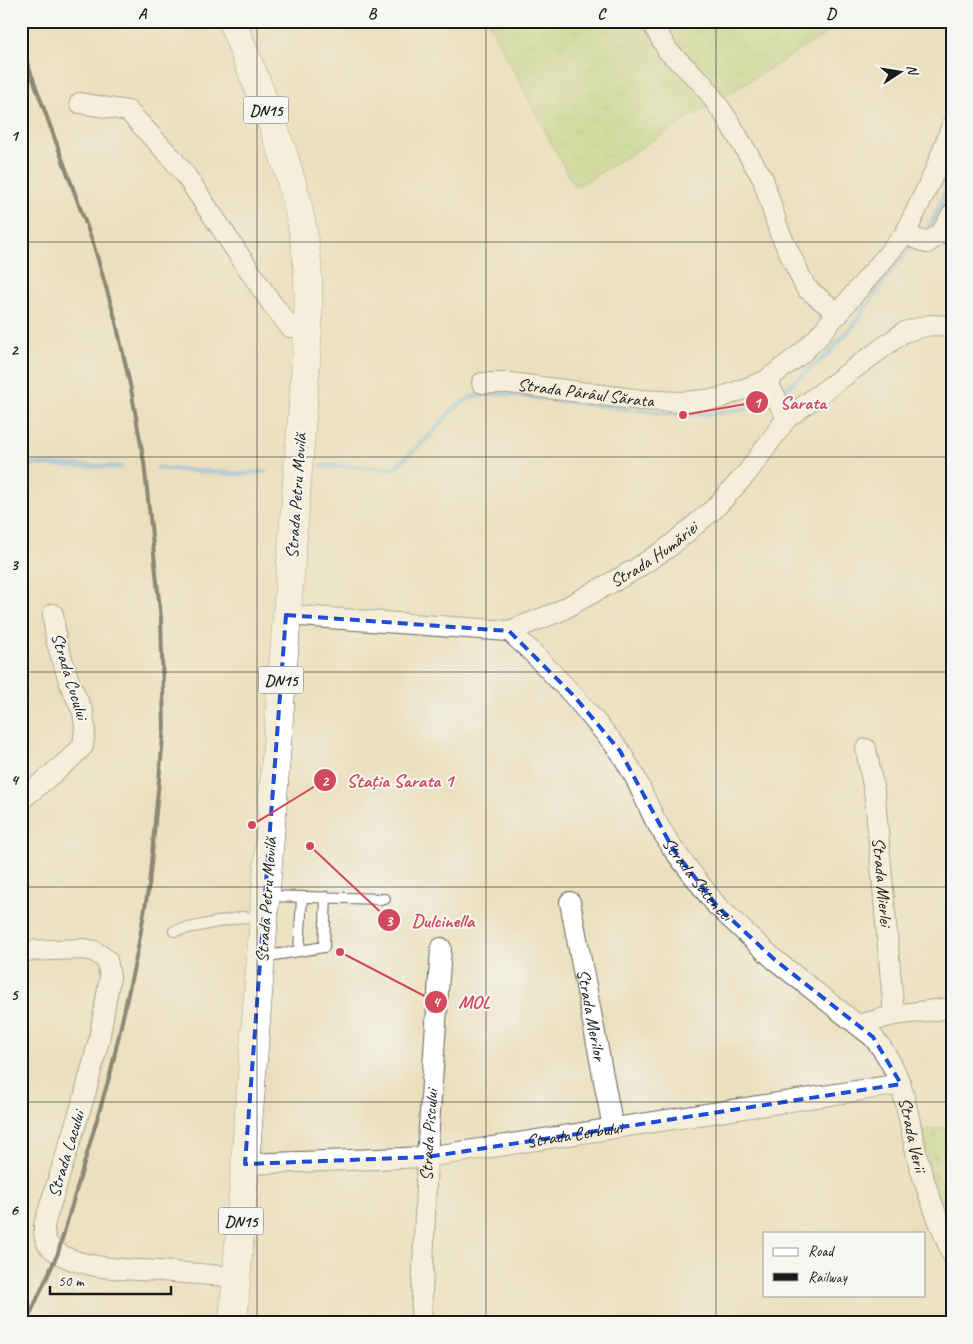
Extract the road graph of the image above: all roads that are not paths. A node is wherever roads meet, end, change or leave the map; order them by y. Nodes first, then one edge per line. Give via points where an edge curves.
1 (232, 21) edge
2 (651, 21) edge
3 (80, 103) dead end
4 (952, 125) edge
5 (952, 214) edge
6 (913, 237) junction
7 (839, 314) junction
8 (952, 326) edge
9 (308, 327) junction
10 (482, 383) dead end
11 (768, 384) junction
12 (787, 418) junction
13 (54, 614) dead end
14 (286, 615) junction
15 (509, 631) junction
16 (866, 749) dead end
17 (21, 800) edge
18 (302, 897) junction
19 (326, 897) junction
20 (385, 899) dead end
21 (570, 902) dead end
22 (265, 907) junction
23 (174, 931) dead end
24 (441, 948) dead end
25 (21, 951) edge
26 (299, 951) junction
27 (261, 957) junction
28 (952, 1008) edge
29 (894, 1015) junction
30 (859, 1025) junction
31 (901, 1084) junction
32 (613, 1128) junction
33 (427, 1157) junction
34 (245, 1164) junction
35 (952, 1254) edge
36 (237, 1277) junction
37 (234, 1323) edge
38 (421, 1323) edge

1 - 9 main road, Strada Petru Movilă / DN15 via 281,150 296,201 307,263
2 - 7 street via 668,52 703,84 763,179 779,230 806,288
3 - 9 street via 128,112 186,176 290,327
4 - 6 street, Strada Pârâul Sărata
5 - 6 street via 934,239 927,243
6 - 7 street, Strada Pârâul Sărata
7 - 11 street, Strada Pârâul Sărata
8 - 12 street, Strada Humăriei via 930,325 904,332
9 - 14 main road, Strada Petru Movilă / DN15
10 - 11 street, Strada Pârâul Sărata via 510,383 681,402 717,399
11 - 12 street
12 - 15 street, Strada Humăriei via 747,473 715,508 669,547 558,612
13 - 17 street, Strada Cucului via 56,640 83,712 83,746
14 - 15 street, Strada Humăriei
14 - 22 main road, Strada Petru Movilă / DN15
15 - 30 street, Strada Sătencei via 574,696 620,751 673,849 717,906 775,960
16 - 29 street, Strada Mierlei via 875,797
18 - 19 lane
18 - 22 lane
18 - 26 lane
19 - 20 lane
19 - 26 lane via 324,947
21 - 32 street, Strada Merilor
22 - 23 lane via 242,917
22 - 27 main road, Strada Petru Movilă / DN15
24 - 33 street, Strada Piscului
25 - 36 street, Strada Lacului via 94,951 107,960 110,977 99,1040 44,1226 48,1245 76,1260 112,1268
26 - 27 lane
27 - 34 main road, Strada Petru Movilă / DN15
28 - 29 street
29 - 30 street
30 - 31 street, Strada Verii via 885,1050
31 - 32 street, Strada Cerbului
31 - 35 street, Strada Verii via 919,1163
32 - 33 street, Strada Cerbului
33 - 34 street, Strada Cerbului
33 - 38 street, Strada Piscului
34 - 36 main road, Strada Petru Movilă / DN15
36 - 37 main road, Strada Petru Movilă / DN15

